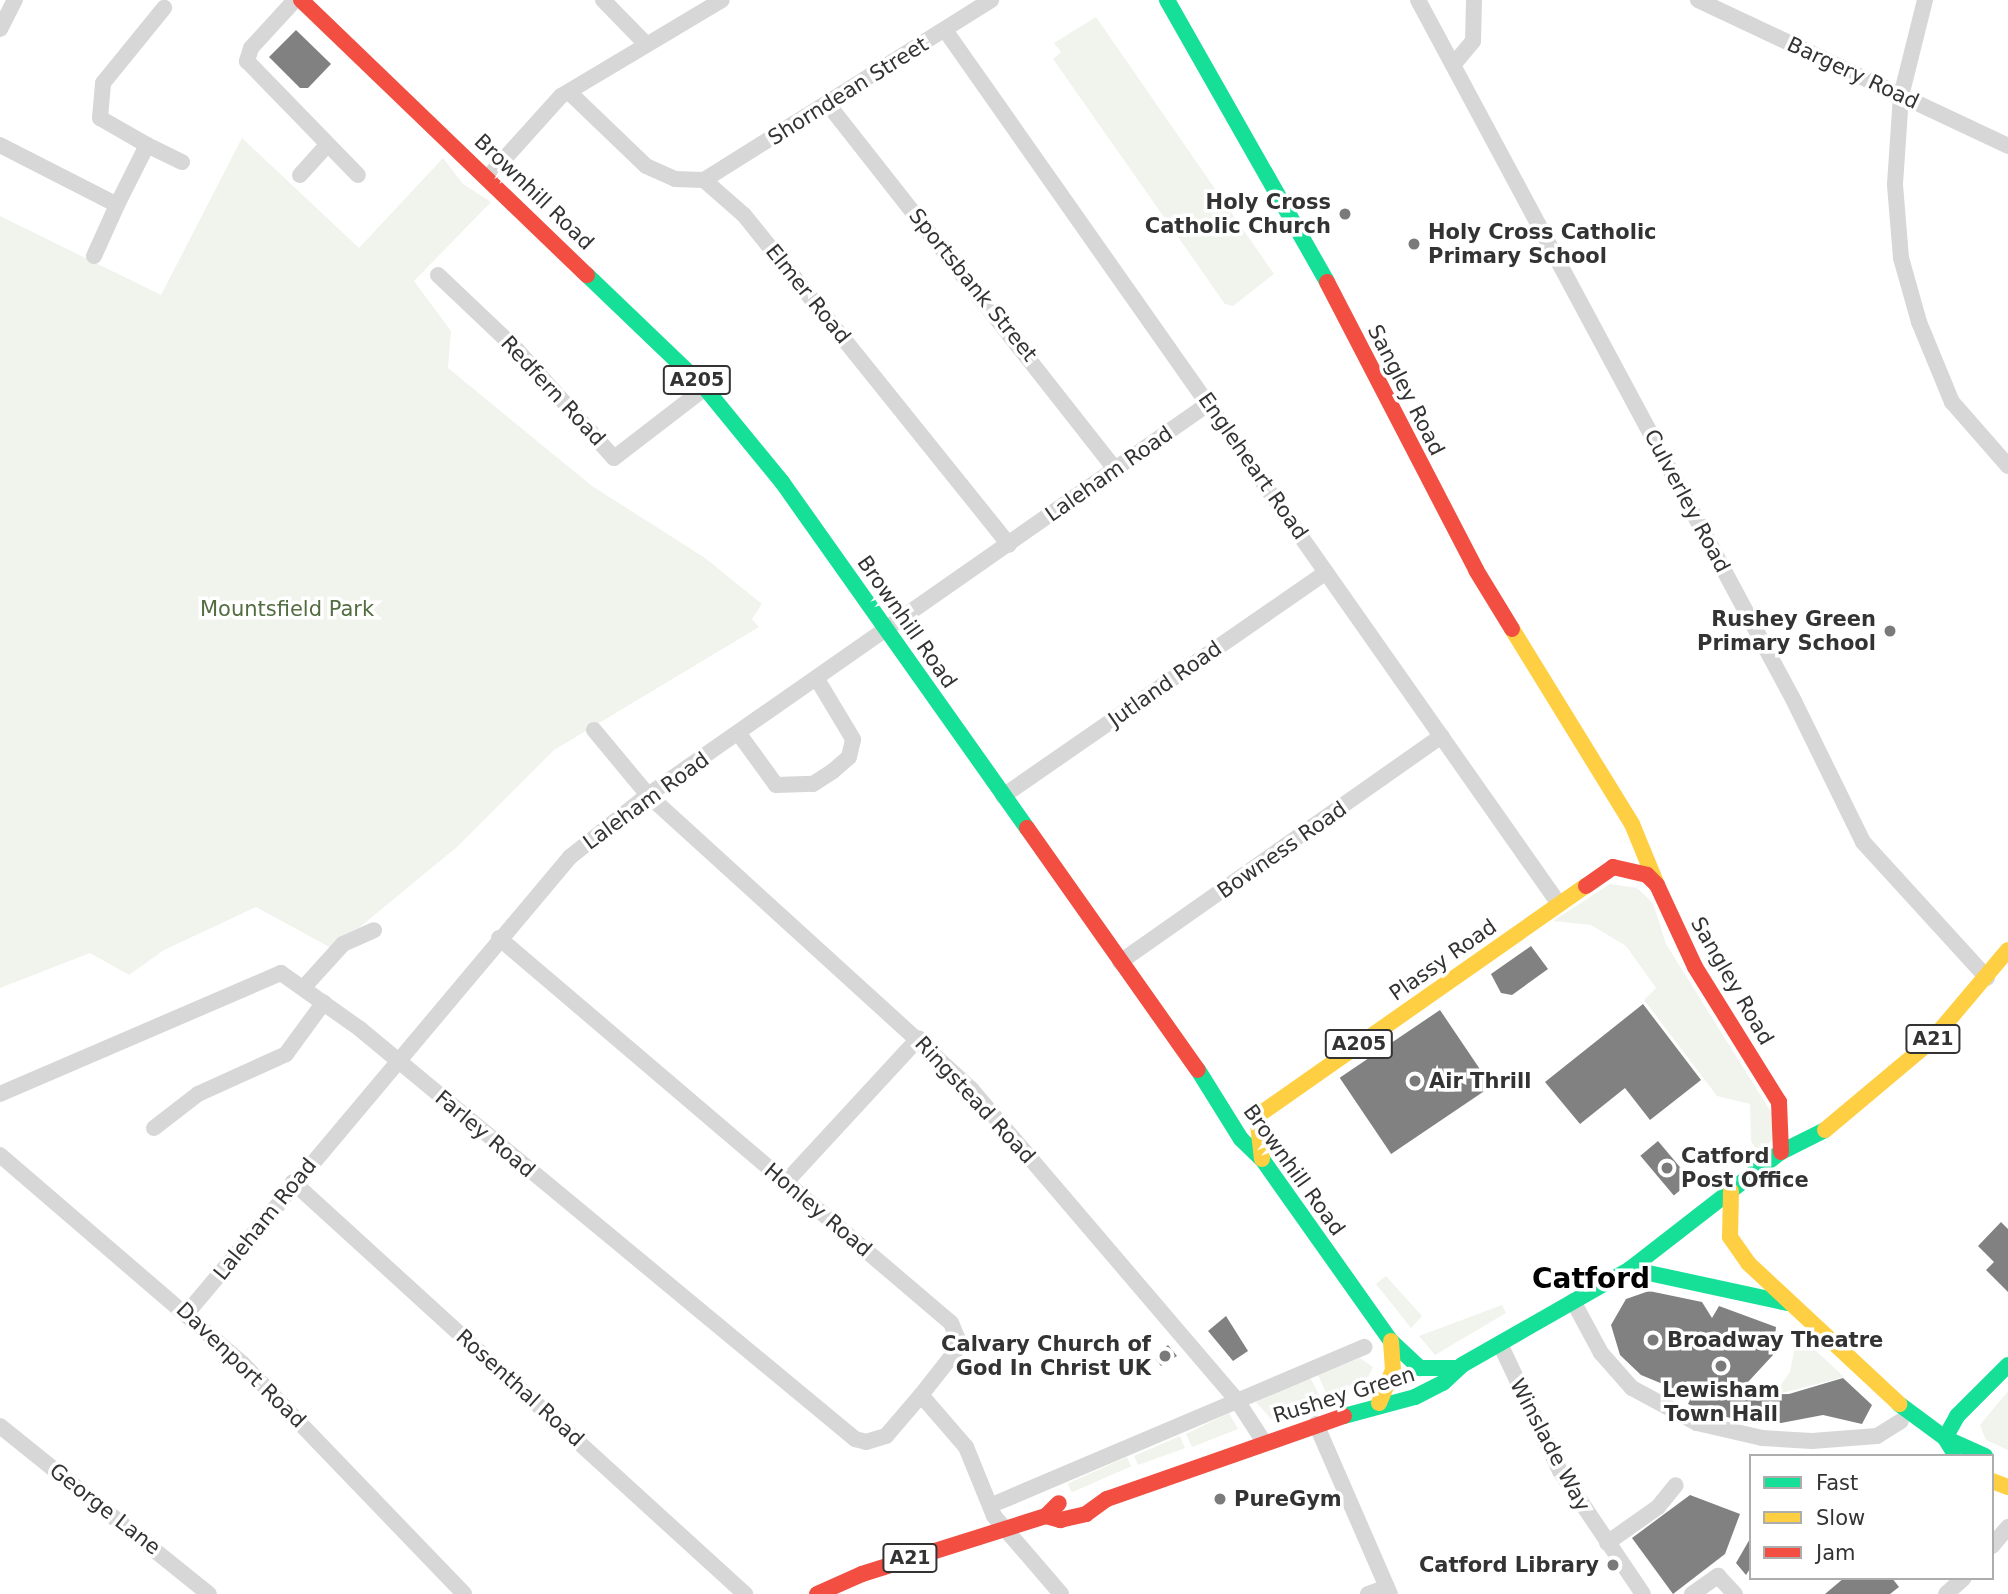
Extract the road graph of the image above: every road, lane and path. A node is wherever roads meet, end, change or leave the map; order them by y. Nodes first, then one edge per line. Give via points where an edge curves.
1 (15, 0) edge
2 (295, 0) edge
3 (301, 0) edge
4 (603, 0) edge
5 (722, 0) edge
6 (991, 0) edge
7 (1167, 0) edge
8 (1418, 0) edge
9 (1474, 0) edge
10 (1698, 0) edge
11 (1925, 0) edge
12 (164, 8) dead end
13 (0, 30) edge
14 (945, 30) junction
15 (646, 44) junction
16 (1453, 65) junction
17 (570, 93) junction
18 (1901, 96) junction
19 (827, 103) junction
20 (0, 145) edge
21 (147, 145) junction
22 (327, 145) junction
23 (2008, 146) edge
24 (182, 162) dead end
25 (300, 175) dead end
26 (358, 175) dead end
27 (488, 177) junction
28 (704, 180) junction
29 (117, 205) junction
30 (94, 256) dead end
31 (438, 275) dead end
32 (705, 388) junction
33 (1209, 404) junction
34 (2008, 466) edge
35 (1115, 469) junction
36 (1009, 545) junction
37 (1326, 572) junction
38 (887, 630) junction
39 (817, 680) junction
40 (594, 730) dead end
41 (739, 734) junction
42 (1443, 736) junction
43 (648, 795) junction
44 (1003, 796) junction
45 (1615, 796) junction
46 (1613, 867) junction
47 (1657, 885) junction
48 (1559, 904) junction
49 (374, 930) dead end
50 (499, 938) junction
51 (2008, 950) edge
52 (1121, 962) junction
53 (1987, 978) junction
54 (304, 987) junction
55 (324, 1002) junction
56 (919, 1038) junction
57 (397, 1060) junction
58 (0, 1094) edge
59 (1779, 1102) junction
60 (1222, 1104) junction
61 (1843, 1111) junction
62 (1796, 1113) dead end
63 (1257, 1116) junction
64 (1817, 1116) dead end
65 (155, 1128) dead end
66 (1780, 1152) junction
67 (0, 1155) edge
68 (1262, 1159) junction
69 (293, 1182) junction
70 (785, 1183) junction
71 (1731, 1191) junction
72 (1630, 1269) junction
73 (1573, 1301) junction
74 (1787, 1303) junction
75 (187, 1312) junction
76 (1391, 1341) junction
77 (1500, 1344) junction
78 (1365, 1347) dead end
79 (2008, 1365) edge
80 (1458, 1368) junction
81 (921, 1395) junction
82 (1887, 1395) junction
83 (1238, 1402) junction
84 (1380, 1404) junction
85 (1901, 1421) junction
86 (1315, 1424) junction
87 (0, 1426) edge
88 (1945, 1438) junction
89 (1264, 1442) junction
90 (1940, 1454) edge
91 (1957, 1454) edge
92 (1981, 1454) edge
93 (1676, 1485) dead end
94 (999, 1502) dead end
95 (2008, 1527) edge
96 (1005, 1528) junction
97 (1607, 1543) junction
98 (1994, 1544) edge
99 (1962, 1580) edge
100 (1388, 1590) edge
101 (745, 1593) edge
102 (209, 1594) edge
103 (464, 1594) edge
104 (817, 1594) edge
105 (1061, 1594) edge
106 (1368, 1594) edge
107 (1643, 1594) edge
108 (1692, 1594) edge
109 (1735, 1594) edge
110 (1946, 1594) edge

1 - 13 street
2 - 22 street via 251,48 247,61
3 - 27 main road, Brownhill Road / A205
4 - 15 street
5 - 15 street
6 - 14 street, Shorndean Street
7 - 45 main road, Sangley Road via 1313,254 1476,570
8 - 16 street, Culverley Road
9 - 16 street via 1473,41
10 - 18 street, Bargery Road
11 - 18 street
12 - 21 street via 107,76 100,118
14 - 19 street, Shorndean Street
14 - 33 street, Engleheart Road
15 - 17 street
16 - 53 street, Culverley Road via 1794,701 1863,842
17 - 27 street via 561,96
17 - 28 street via 646,166 675,179
18 - 23 street, Bargery Road
18 - 34 street via 1896,211 1909,291 1952,402
19 - 28 street, Shorndean Street
19 - 35 street, Sportsbank Street
20 - 29 street
21 - 24 street
21 - 29 street
22 - 25 street
22 - 26 street
27 - 32 main road, Brownhill Road / A205
28 - 36 street, Elmer Road via 744,215
29 - 30 street
31 - 32 street, Redfern Road via 517,350 614,458
32 - 38 main road, Brownhill Road / A205 via 782,482
33 - 35 street, Laleham Road
33 - 37 street, Engleheart Road
35 - 36 street, Laleham Road
36 - 38 street, Laleham Road
37 - 42 street, Engleheart Road
37 - 44 street, Jutland Road
38 - 39 street, Laleham Road
38 - 44 main road, Brownhill Road / A205
39 - 41 street, Laleham Road
39 - 41 street via 853,739 849,757 833,771 813,784 776,785
40 - 43 street, Ringstead Road
41 - 43 street, Laleham Road
42 - 48 street, Engleheart Road
42 - 52 street, Bowness Road
43 - 50 street, Laleham Road via 570,857
43 - 56 street, Ringstead Road
44 - 52 main road, Brownhill Road / A205
45 - 46 main road, Sangley Road via 1627,834
45 - 47 main road, Sangley Road
46 - 47 main road via 1647,875
46 - 48 main road, Plassy Road / A205
47 - 59 main road, Sangley Road via 1695,967
48 - 63 main road, Plassy Road / A205
49 - 54 street via 343,944
50 - 57 street, Laleham Road
50 - 70 street, Honley Road
51 - 53 main road, A21
52 - 60 main road, Brownhill Road / A205
53 - 61 main road, A21 via 1907,1064
54 - 55 street, Farley Road
54 - 58 street, Farley Road via 281,973 265,976
55 - 57 street, Farley Road
55 - 65 street via 286,1054 198,1094
56 - 70 street
56 - 83 street, Ringstead Road via 971,1089
57 - 69 street, Laleham Road
57 - 81 street, Farley Road via 855,1438 866,1443 886,1437
59 - 62 main road
59 - 66 main road
60 - 63 main road
60 - 68 main road, Brownhill Road / A205 via 1241,1139
61 - 64 main road, A21
61 - 66 main road, A21 via 1818,1136
63 - 68 main road, A205
66 - 71 main road, Rushey Green / A205
67 - 75 street, Davenport Road
68 - 76 main road, Brownhill Road / A205
69 - 75 street, Laleham Road
69 - 101 street, Rosenthal Road
70 - 81 street, Honley Road via 951,1323 957,1337 955,1352
71 - 72 main road, Rushey Green / A205
71 - 74 main road via 1727,1219 1733,1246
72 - 73 main road, Rushey Green / A205
72 - 74 main road
73 - 77 main road, Rushey Green / A205
73 - 85 street via 1601,1353 1632,1388 1697,1423 1762,1438 1812,1441 1877,1436
74 - 82 main road
75 - 103 street, Davenport Road via 297,1417
76 - 80 main road, Brownhill Road / A205 via 1420,1368
76 - 84 main road via 1393,1370
77 - 80 main road, Rushey Green / A205
77 - 97 street, Winslade Way via 1560,1471
78 - 83 street, Rushey Green
79 - 88 main road via 1957,1416
80 - 84 main road, Rushey Green / A21 via 1415,1397
81 - 96 street via 966,1447 994,1516
82 - 85 main road
82 - 88 main road
83 - 89 street, Ringstead Road
83 - 94 street, Rushey Green
84 - 86 main road, Rushey Green / A21
85 - 90 main road
86 - 89 main road, Rushey Green / A21
86 - 100 street
87 - 102 street, George Lane
88 - 91 main road
88 - 92 main road
89 - 96 main road, Rushey Green / A21 via 1107,1499 1090,1494 1059,1503 1046,1516
93 - 97 street via 1658,1507
95 - 98 street
96 - 104 main road, Rushey Green / A21
96 - 105 street
97 - 107 street, Winslade Way
99 - 110 street
100 - 106 street
108 - 109 street via 1718,1576

